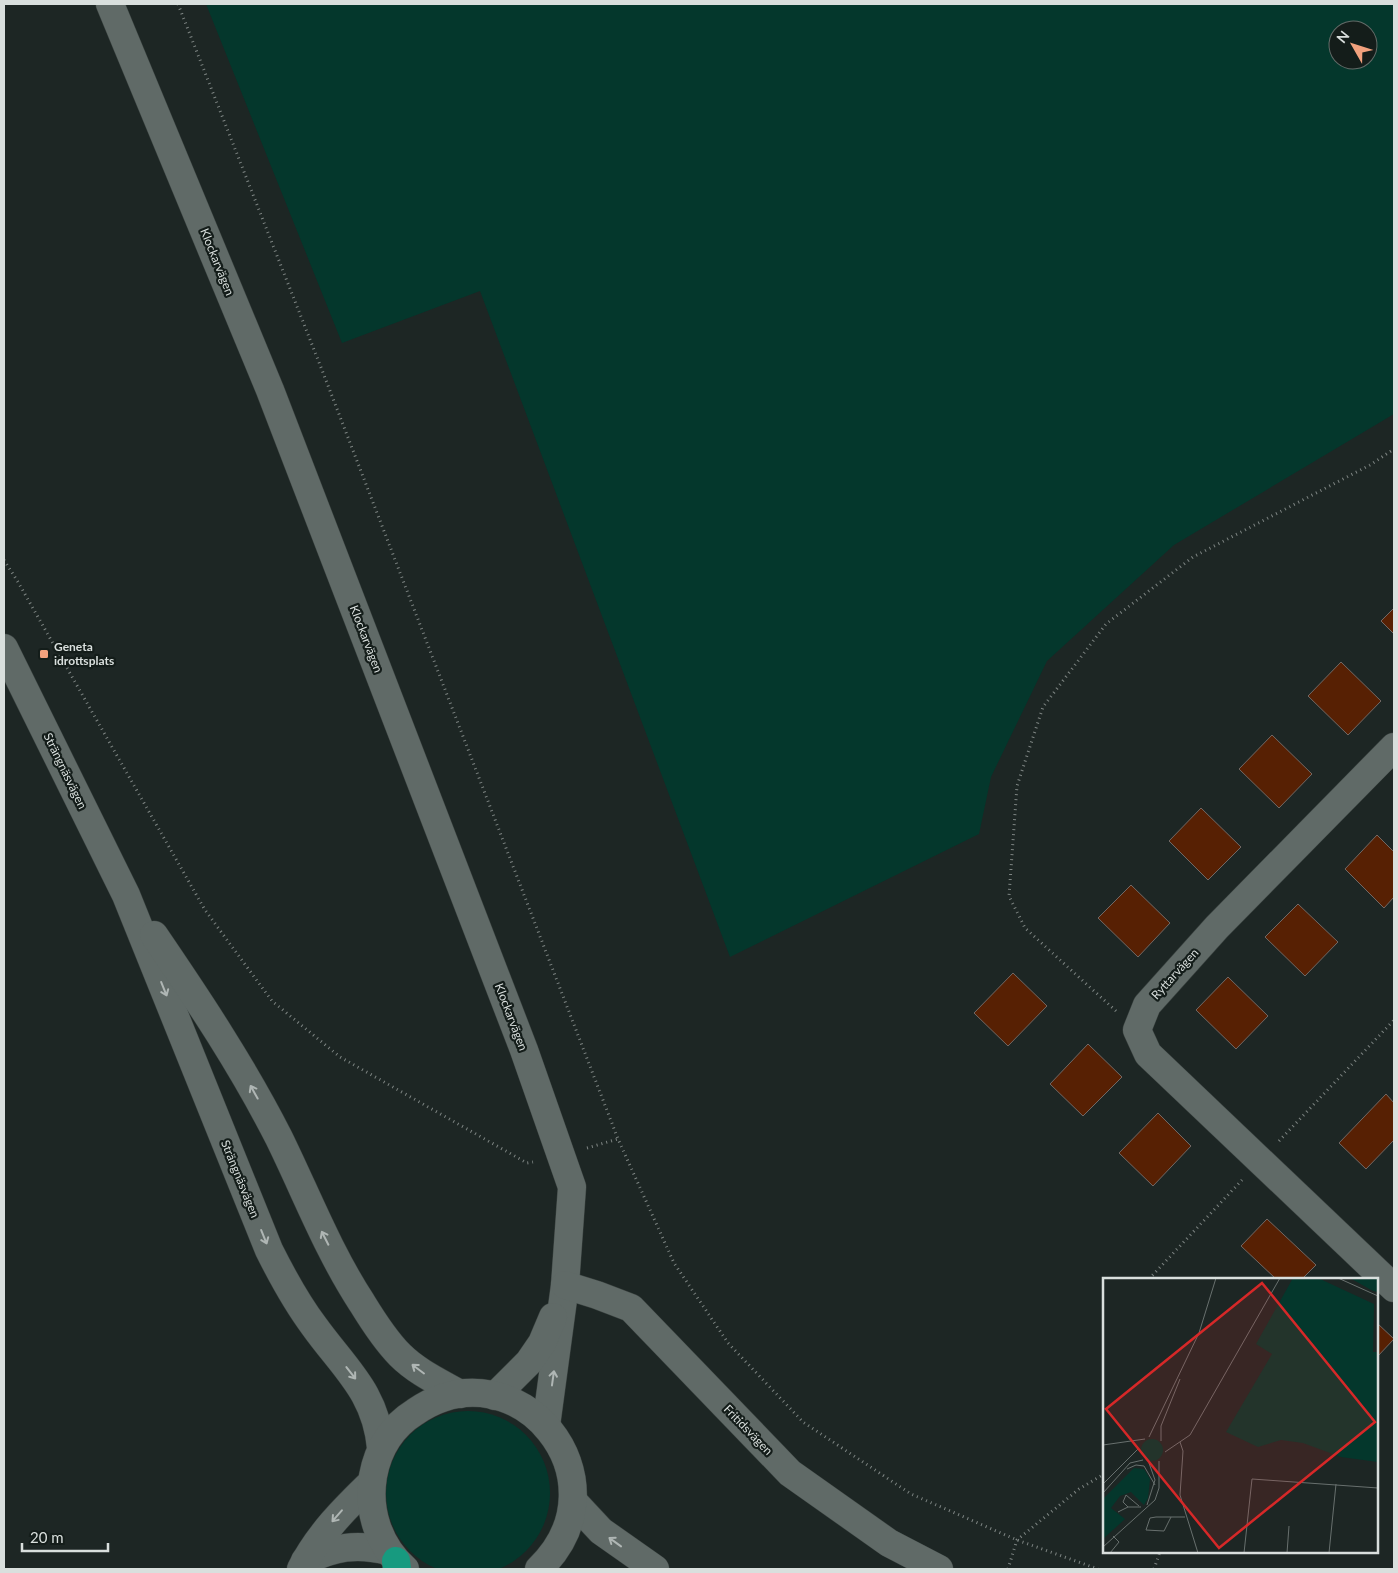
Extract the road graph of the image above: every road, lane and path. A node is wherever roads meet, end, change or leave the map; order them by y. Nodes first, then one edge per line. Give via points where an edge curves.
1 (110, 4) edge
2 (178, 4) edge
3 (1394, 449) edge
4 (4, 560) edge
5 (4, 648) edge
6 (1394, 747) edge
7 (126, 895) junction
8 (1394, 1020) edge
9 (1137, 1030) junction
10 (618, 1139) junction
11 (561, 1155) junction
12 (1261, 1161) junction
13 (1150, 1278) edge
14 (565, 1285) junction
15 (1394, 1288) edge
16 (460, 1394) junction
17 (495, 1396) junction
18 (546, 1426) junction
19 (381, 1448) junction
20 (1103, 1475) edge
21 (372, 1482) junction
22 (573, 1501) junction
23 (1018, 1540) junction
24 (1160, 1553) edge
25 (397, 1563) edge
26 (303, 1565) edge
27 (539, 1569) edge
28 (655, 1569) edge
29 (939, 1569) edge
30 (1008, 1569) edge
31 (1098, 1569) edge
32 (1154, 1569) edge

1 - 11 street, Klockarvägen via 277,409 524,1050
2 - 10 path
3 - 9 path via 1370,465 1193,557 1106,624 1043,707 1018,786 1009,896 1025,928
4 - 11 path via 205,910 272,1001 340,1057 527,1163
5 - 7 street, Strängnäsvägen
6 - 9 street, Ryttarvägen via 1217,927 1147,1005
16 -> 7 street, Strängnäsvägen via 422,1372 400,1354 375,1323 346,1278 279,1138 243,1073 204,1008
7 -> 19 street, Strängnäsvägen via 269,1250 314,1326 368,1398 376,1416
8 - 12 path
9 - 12 street via 1148,1054
10 - 11 path
10 - 23 path via 674,1262 728,1343 803,1422 911,1494
11 - 14 street, Klockarvägen via 572,1186
12 - 13 path
12 - 15 street
14 - 17 street, Klockarvägen via 542,1343 529,1362
18 -> 14 street, Klockarvägen
14 - 29 street, Fritidsvägen via 631,1308 790,1473 889,1543
16 - 17 street
16 - 19 street via 441,1398 406,1417
17 - 18 street via 523,1407
18 - 22 street via 557,1439 570,1468
19 - 21 street
20 - 23 path via 1078,1489
21 - 25 street via 374,1519
21 -> 26 street via 341,1511
22 - 27 street via 558,1548
28 -> 22 street via 601,1531
23 - 30 path
23 - 31 path
24 - 32 path
25 - 26 street via 371,1547 356,1546 328,1552

